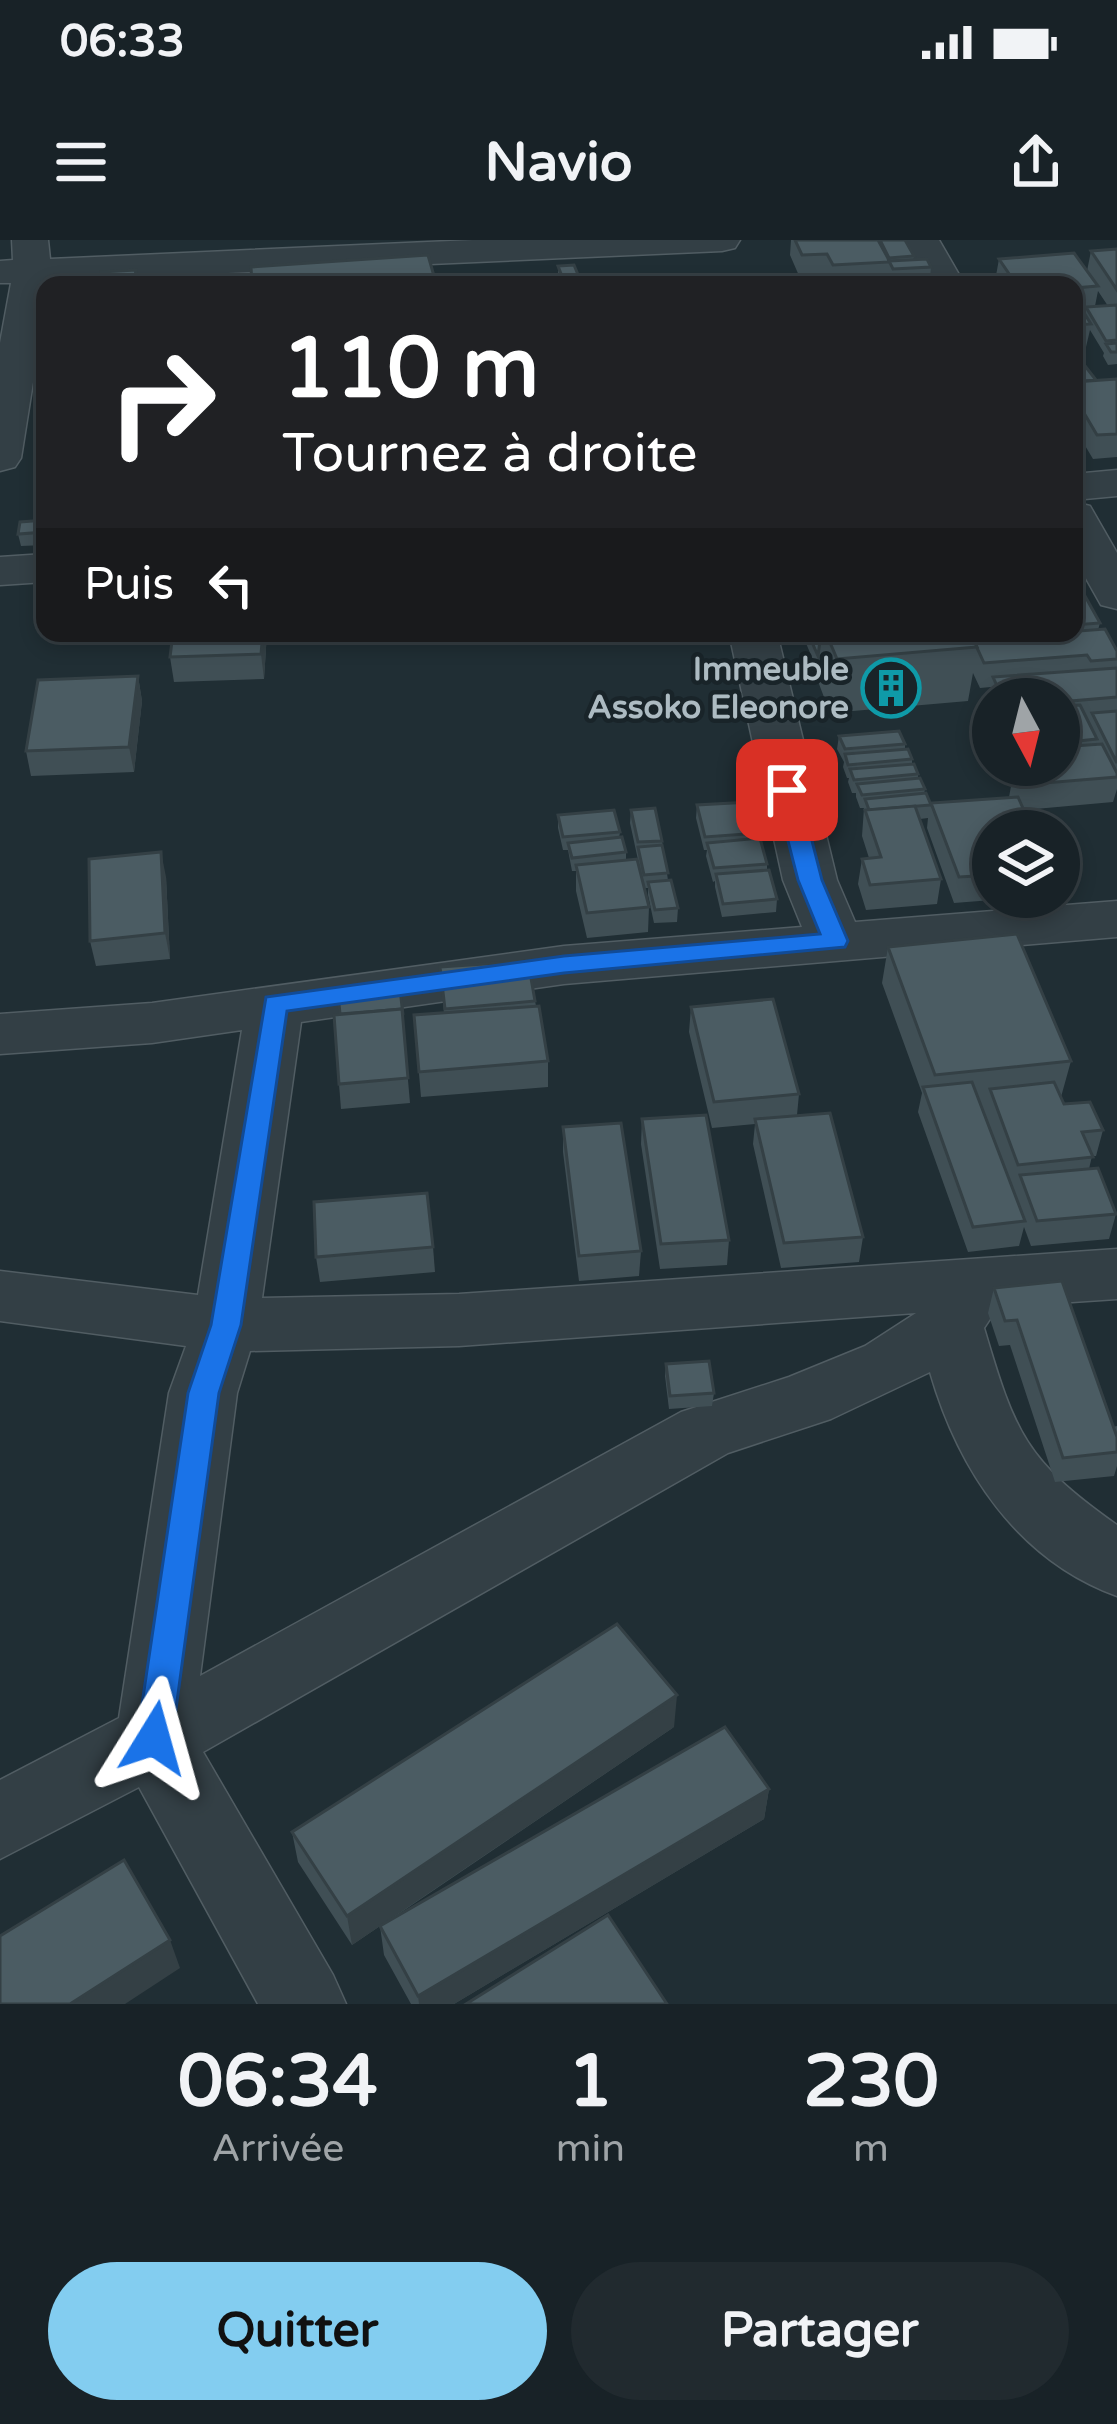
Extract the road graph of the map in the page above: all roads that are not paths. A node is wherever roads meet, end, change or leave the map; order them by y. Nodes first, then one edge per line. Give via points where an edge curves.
1 (722, 240) edge
2 (921, 240) edge
3 (608, 243) edge
4 (21, 261) edge
5 (622, 276) edge
6 (941, 276) edge
7 (29, 379) edge
8 (0, 458) edge
9 (1117, 483) edge
10 (1083, 486) edge
11 (1083, 532) edge
12 (36, 569) edge
13 (0, 572) edge
14 (1117, 595) edge
15 (755, 642) edge
16 (1117, 919) edge
17 (836, 941) junction
18 (275, 1003) junction
19 (0, 1034) edge
20 (1117, 1274) edge
21 (0, 1296) edge
22 (963, 1306) junction
23 (226, 1325) junction
24 (1117, 1565) edge
25 (154, 1738) junction
26 (0, 1821) edge
27 (304, 2004) edge

1 - 3 street
2 - 6 street
3 - 4 street
3 - 5 street
4 - 7 street
7 - 8 street
9 - 10 street
11 - 14 street
12 - 13 street
15 - 17 street via 810,880
16 - 17 street
17 - 18 street via 564,965
18 - 19 street via 152,1023
18 - 23 street
20 - 22 street
21 - 23 street
22 - 23 street
22 - 24 street via 977,1417 1000,1463
22 - 25 street via 887,1365 705,1432
23 - 25 street via 203,1393
25 - 26 street
25 - 27 street

